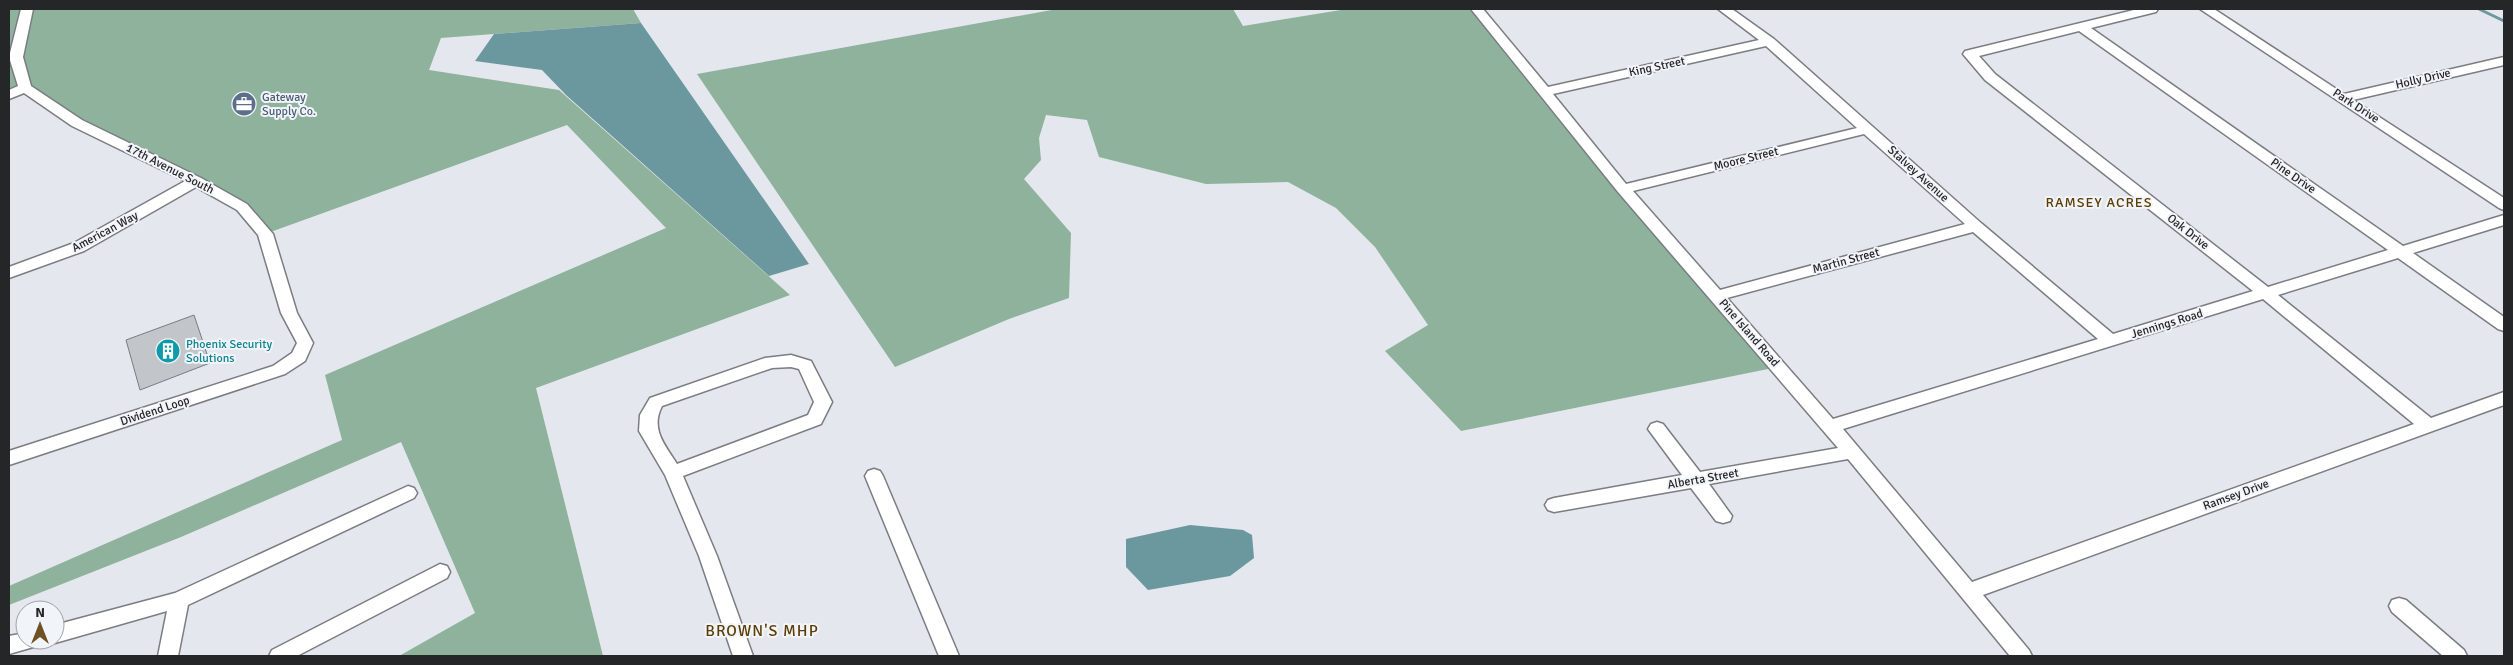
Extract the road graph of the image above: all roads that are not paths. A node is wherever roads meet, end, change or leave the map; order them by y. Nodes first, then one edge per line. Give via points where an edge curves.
1 (28, 9) edge
2 (1477, 9) edge
3 (1724, 9) edge
4 (2152, 9) edge
5 (2206, 9) edge
6 (2082, 27) junction
7 (1768, 42) junction
8 (2504, 62) edge
9 (25, 88) junction
10 (1545, 92) junction
11 (9, 94) edge
12 (2343, 98) junction
13 (1868, 128) junction
14 (196, 181) junction
15 (1623, 189) junction
16 (2504, 205) edge
17 (2504, 220) edge
18 (1976, 226) junction
19 (2401, 253) junction
20 (9, 273) edge
21 (2266, 293) junction
22 (1716, 296) junction
23 (2504, 324) edge
24 (2110, 341) junction
25 (299, 357) joint
26 (2504, 398) edge
27 (2428, 425) junction
28 (1829, 427) junction
29 (1657, 429) dead end
30 (1852, 452) junction
31 (9, 458) edge
32 (672, 473) junction
33 (874, 476) dead end
34 (1694, 480) junction
35 (408, 493) dead end
36 (1554, 505) dead end
37 (1723, 516) dead end
38 (440, 572) dead end
39 (1968, 592) junction
40 (179, 600) junction
41 (2399, 606) dead end
42 (65, 631) edge
43 (168, 656) edge
44 (279, 656) edge
45 (743, 656) edge
46 (949, 656) edge
47 (2022, 656) edge
48 (2457, 656) edge

1 - 9 street via 16,57
2 - 10 street, Pine Island Road
3 - 7 street, Stalvey Avenue
4 - 6 street
5 - 12 street, Park Drive
6 - 19 street, Pine Drive
6 - 21 street, Oak Drive via 1970,54 1990,77
7 - 10 street, King Street
7 - 13 street, Stalvey Avenue
8 - 12 street, Holly Drive
9 - 11 street
9 - 14 street, 17th Avenue South via 78,123
10 - 15 street, Pine Island Road
12 - 16 street, Park Drive
13 - 15 street, Moore Street
13 - 18 street, Stalvey Avenue
14 - 20 street, American Way via 79,247
14 - 25 street, 17th Avenue South via 242,207 264,234 289,313 304,343
15 - 22 street, Pine Island Road
17 - 19 street, Jennings Road
18 - 22 street, Martin Street
18 - 24 street, Stalvey Avenue
19 - 21 street, Jennings Road
19 - 23 street, Pine Drive
21 - 24 street, Jennings Road
21 - 27 street, Oak Drive
22 - 28 street, Pine Island Road
24 - 28 street, Jennings Road
25 - 31 street, Dividend Loop via 280,370
26 - 27 street, Ramsey Drive
27 - 39 street, Ramsey Drive
28 - 30 street, Pine Island Road
29 - 34 street
30 - 34 street, Alberta Street
30 - 39 street, Pine Island Road
32 - 32 street via 648,431 649,415 656,402 771,362 791,360 805,365 823,402 815,420
32 - 45 street via 708,556
33 - 46 street
34 - 36 street, Alberta Street
34 - 37 street
35 - 40 street
38 - 44 street
39 - 47 street, Pine Island Road
40 - 42 street
40 - 43 street
41 - 48 street

